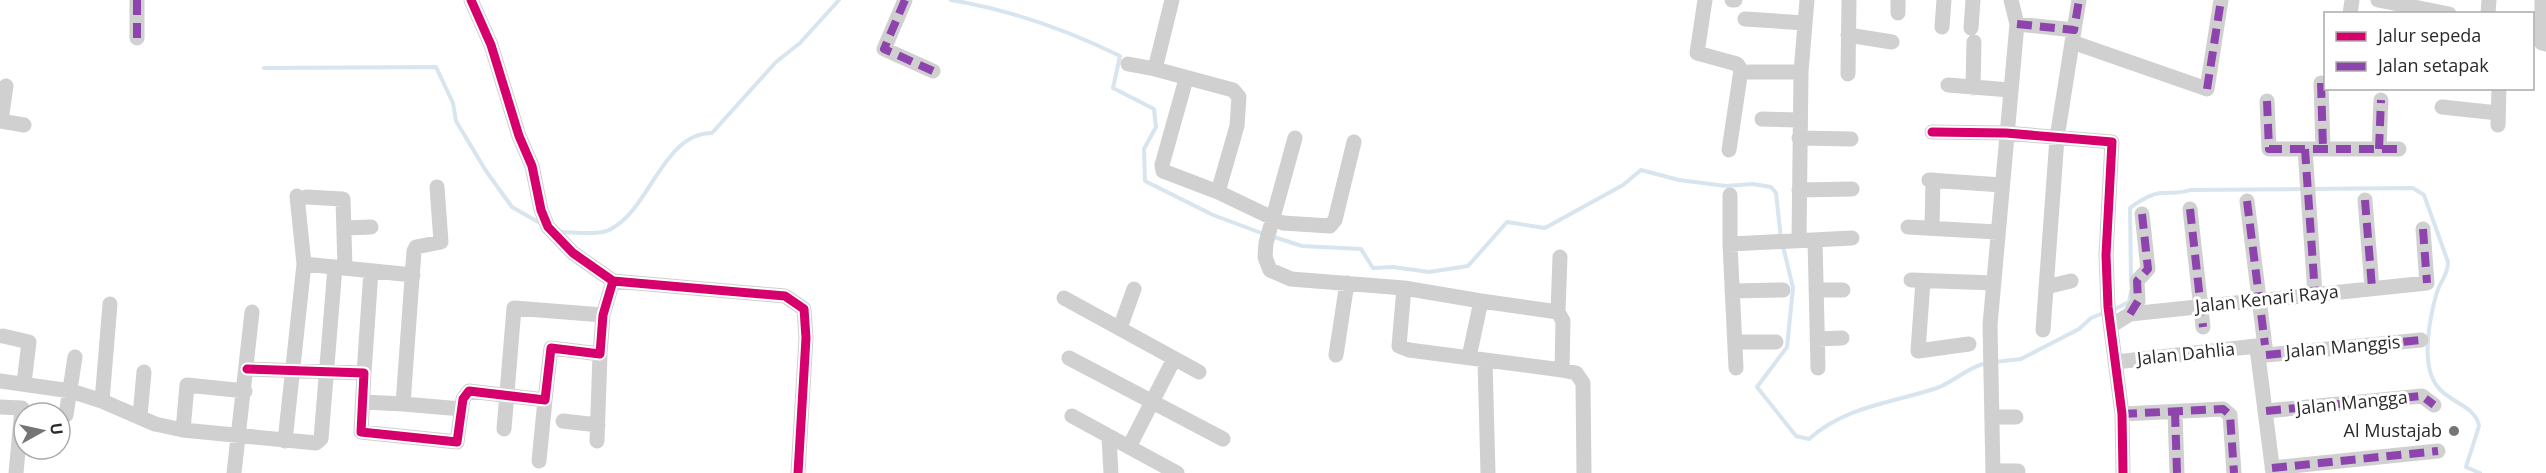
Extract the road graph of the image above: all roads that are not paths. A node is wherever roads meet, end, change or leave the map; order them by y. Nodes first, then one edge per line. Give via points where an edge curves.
1 (137, 0) edge
2 (471, 0) edge
3 (905, 0) edge
4 (1172, 0) edge
5 (1704, 0) edge
6 (1807, 0) edge
7 (1849, 0) edge
8 (1944, 0) edge
9 (1973, 0) edge
10 (2011, 0) edge
11 (2079, 0) edge
12 (2221, 0) edge
13 (2377, 0) edge
14 (2542, 0) edge
15 (2439, 12) edge
16 (1745, 19) dead end
17 (1805, 23) junction
18 (2017, 24) junction
19 (1942, 27) dead end
20 (1848, 35) junction
21 (2073, 36) junction
22 (137, 38) dead end
23 (1892, 42) dead end
24 (2546, 44) edge
25 (1128, 64) dead end
26 (1155, 69) junction
27 (933, 71) dead end
28 (1749, 72) dead end
29 (1801, 72) junction
30 (1848, 74) dead end
31 (1186, 79) junction
32 (2321, 82) dead end
33 (1948, 85) dead end
34 (6, 86) dead end
35 (1973, 88) junction
36 (2010, 90) junction
37 (2499, 90) edge
38 (2381, 100) dead end
39 (2266, 101) dead end
40 (2442, 107) dead end
41 (1762, 119) dead end
42 (1799, 120) junction
43 (0, 121) edge
44 (24, 125) dead end
45 (1932, 132) dead end
46 (2006, 133) junction
47 (1295, 138) dead end
48 (1798, 138) junction
49 (2057, 138) junction
50 (1851, 140) dead end
51 (1353, 142) dead end
52 (2305, 149) junction
53 (2323, 149) junction
54 (2379, 149) junction
55 (2399, 149) dead end
56 (1729, 150) dead end
57 (2002, 186) junction
58 (437, 187) dead end
59 (1852, 189) dead end
60 (1799, 190) junction
61 (1218, 192) junction
62 (1730, 195) dead end
63 (2365, 200) dead end
64 (2247, 201) dead end
65 (2190, 209) dead end
66 (2142, 214) dead end
67 (1270, 223) junction
68 (371, 227) dead end
69 (1908, 227) dead end
70 (345, 228) junction
71 (1932, 228) junction
72 (2423, 229) dead end
73 (1997, 232) junction
74 (1852, 238) dead end
75 (1815, 240) junction
76 (1786, 241) junction
77 (1730, 244) junction
78 (1560, 257) dead end
79 (304, 264) junction
80 (340, 268) junction
81 (371, 271) junction
82 (413, 275) junction
83 (613, 281) junction
84 (2071, 281) dead end
85 (1347, 283) junction
86 (1994, 283) junction
87 (2046, 287) junction
88 (1404, 288) junction
89 (2372, 288) junction
90 (1134, 289) dead end
91 (1783, 290) dead end
92 (1816, 290) junction
93 (1843, 290) dead end
94 (1732, 291) junction
95 (2315, 294) junction
96 (1064, 298) dead end
97 (2260, 299) junction
98 (1480, 301) junction
99 (110, 304) dead end
100 (2200, 306) junction
101 (252, 312) dead end
102 (1558, 312) junction
103 (2130, 314) junction
104 (603, 315) junction
105 (2110, 317) junction
106 (2203, 327) dead end
107 (1120, 328) junction
108 (2043, 330) dead end
109 (3, 336) dead end
110 (1842, 338) dead end
111 (1817, 339) junction
112 (2421, 340) dead end
113 (1735, 342) junction
114 (1776, 342) dead end
115 (1969, 344) dead end
116 (2261, 351) junction
117 (600, 354) junction
118 (1336, 355) dead end
119 (75, 357) dead end
120 (1069, 357) dead end
121 (1469, 357) junction
122 (1174, 359) junction
123 (1485, 360) junction
124 (2116, 362) junction
125 (1736, 368) dead end
126 (1818, 368) dead end
127 (247, 369) junction
128 (294, 369) junction
129 (1562, 370) junction
130 (328, 371) junction
131 (144, 372) dead end
132 (1199, 372) dead end
133 (364, 373) junction
134 (0, 381) edge
135 (24, 383) junction
136 (71, 391) junction
137 (245, 391) junction
138 (505, 395) junction
139 (545, 400) junction
140 (69, 401) edge
141 (102, 401) junction
142 (1151, 401) junction
143 (363, 402) junction
144 (403, 404) junction
145 (2434, 405) dead end
146 (0, 407) edge
147 (462, 409) junction
148 (2266, 411) junction
149 (2175, 412) junction
150 (2122, 414) junction
151 (140, 416) junction
152 (1072, 416) dead end
153 (1992, 417) junction
154 (2016, 417) dead end
155 (563, 421) dead end
156 (598, 425) junction
157 (504, 429) dead end
158 (183, 430) junction
159 (240, 436) junction
160 (1109, 437) junction
161 (1223, 439) dead end
162 (285, 441) junction
163 (597, 441) dead end
164 (1129, 447) junction
165 (2438, 451) dead end
166 (539, 461) dead end
167 (1161, 468) edge
168 (2272, 470) edge
169 (2018, 471) dead end
170 (1992, 472) edge
171 (16, 473) edge
172 (234, 473) edge
173 (798, 473) edge
174 (1111, 473) edge
175 (1178, 473) edge
176 (1488, 473) edge
177 (1584, 473) edge
178 (2123, 473) edge
179 (2177, 473) edge
180 (2234, 473) edge

1 - 22 street
2 - 83 street via 491,45 532,166 548,228 591,269
3 - 27 street via 884,48
4 - 26 street
5 - 56 street via 1697,53 1737,64 1741,70
6 - 17 street
7 - 20 street
8 - 19 street
9 - 35 street
10 - 18 street
11 - 21 street
12 - 21 street via 2207,89
13 - 15 street
14 - 24 street via 2542,43
16 - 17 street
17 - 29 street
18 - 21 street
18 - 36 street
20 - 23 street
20 - 30 street
21 - 49 street
25 - 26 street
26 - 31 street
28 - 29 street
29 - 42 street
31 - 61 street via 1163,171
31 - 61 street via 1233,90 1239,97 1237,126
32 - 53 street
33 - 35 street
34 - 43 street
35 - 36 street
36 - 46 street
37 - 40 street via 2498,119
38 - 54 street
39 - 52 street via 2269,149
41 - 42 street
42 - 48 street
43 - 44 street
45 - 46 street
46 - 49 street
46 - 57 street
47 - 67 street
48 - 50 street
48 - 60 street
49 - 87 street
49 - 105 street via 2112,141 2106,255
51 - 67 street via 1335,220 1330,226
52 - 53 street
52 - 95 street
53 - 54 street
54 - 55 street
57 - 71 street via 1931,180
57 - 73 street
58 - 82 street via 441,242 415,249
59 - 60 street
60 - 76 street
61 - 67 street
62 - 77 street
63 - 89 street
64 - 97 street
65 - 100 street
66 - 103 street via 2148,269 2137,281 2138,301
67 - 85 street via 1265,257 1270,270 1291,279
68 - 70 street
69 - 71 street
70 - 79 street via 343,199 302,196
70 - 80 street
71 - 73 street
72 - 89 street, Jalan Kenari Raya via 2427,283
73 - 86 street
74 - 75 street
75 - 76 street
75 - 92 street
76 - 77 street
77 - 94 street
78 - 102 street
79 - 80 street
79 - 128 street
80 - 81 street
80 - 130 street
81 - 82 street
81 - 133 street
82 - 144 street
83 - 104 street
83 - 173 street via 785,296 799,303 807,324
84 - 87 street
85 - 88 street
85 - 118 street
86 - 115 street via 1917,280 1918,351
86 - 153 street via 1990,325
87 - 108 street
88 - 98 street
88 - 121 street via 1399,346
89 - 95 street, Jalan Kenari Raya
90 - 107 street
91 - 94 street
92 - 93 street
92 - 111 street
94 - 113 street
95 - 97 street, Jalan Kenari Raya
96 - 107 street
97 - 100 street, Jalan Kenari Raya
97 - 116 street
98 - 102 street
98 - 121 street
99 - 141 street
100 - 103 street, Jalan Kenari Raya
100 - 106 street
101 - 127 street
102 - 129 street via 1563,321
103 - 105 street, Jalan Kenari Raya
104 - 117 street
104 - 138 street via 514,308
105 - 124 street
107 - 122 street
109 - 135 street via 29,342
110 - 111 street
111 - 126 street
112 - 116 street, Jalan Manggis
113 - 114 street
113 - 125 street
116 - 124 street, Jalan Dahlia
116 - 148 street
117 - 139 street via 551,348
117 - 156 street
119 - 136 street
120 - 142 street
121 - 123 street
122 - 132 street
122 - 142 street
123 - 129 street
123 - 176 street
124 - 150 street
127 - 128 street
127 - 137 street
128 - 130 street
128 - 162 street
129 - 177 street via 1576,373 1582,383
130 - 133 street
130 - 162 street via 321,439 316,443
131 - 151 street
133 - 143 street
134 - 135 street
135 - 136 street
136 - 140 street
136 - 141 street
137 - 158 street via 187,385
137 - 159 street
138 - 139 street
138 - 147 street via 469,391
138 - 157 street
139 - 166 street
141 - 151 street
142 - 161 street
142 - 164 street
143 - 144 street
143 - 147 street via 361,432 453,442 459,440
144 - 147 street
145 - 148 street, Jalan Mangga via 2422,396
146 - 171 street via 22,408
148 - 168 street
149 - 150 street
149 - 179 street
149 - 180 street via 2223,409 2230,415
150 - 178 street
151 - 158 street
152 - 160 street
153 - 154 street
153 - 170 street
155 - 156 street
156 - 163 street
158 - 159 street
159 - 162 street
159 - 172 street
160 - 164 street
160 - 174 street
164 - 167 street
165 - 168 street
167 - 175 street
169 - 170 street

